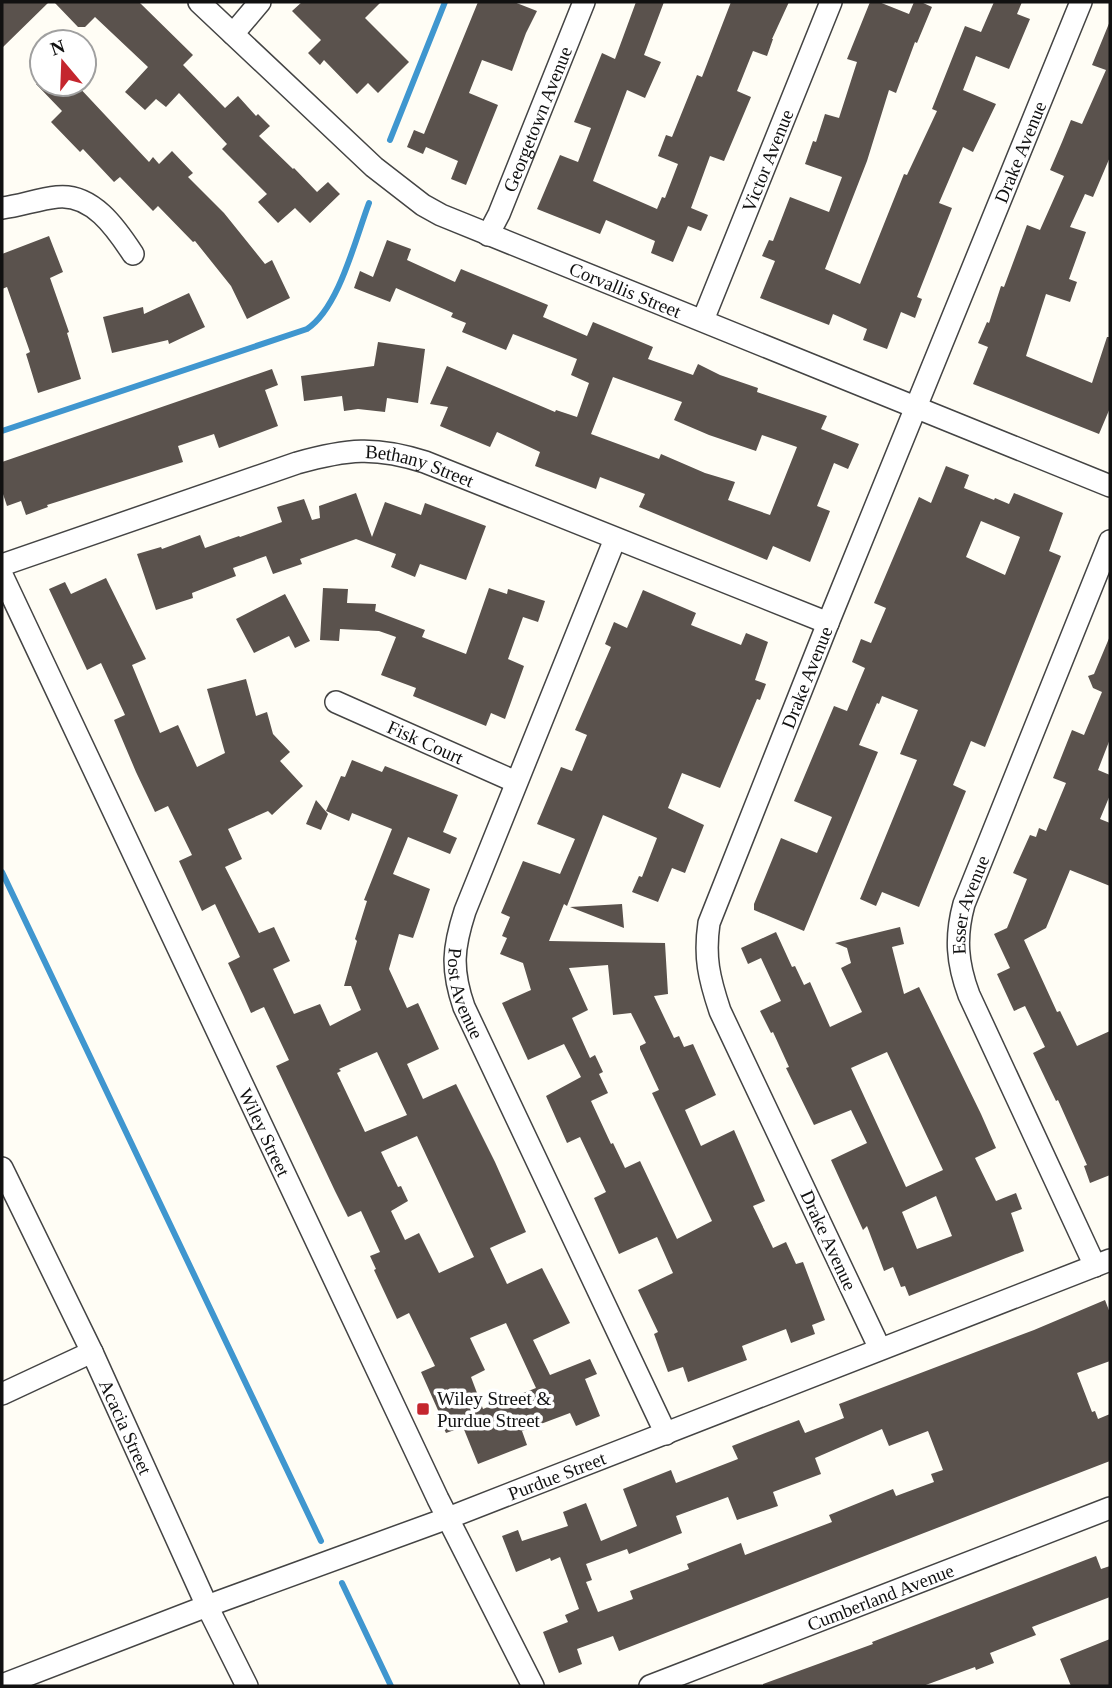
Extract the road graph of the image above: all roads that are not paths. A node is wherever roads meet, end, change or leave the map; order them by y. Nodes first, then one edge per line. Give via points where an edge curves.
1 (199, 2) edge
2 (260, 2) edge
3 (584, 2) edge
4 (831, 2) edge
5 (1081, 2) edge
6 (233, 34) junction
7 (2, 208) edge
8 (488, 235) junction
9 (134, 254) dead end
10 (703, 320) junction
11 (917, 407) junction
12 (1110, 486) edge
13 (615, 539) junction
14 (1110, 541) edge
15 (2, 565) edge
16 (2, 575) edge
17 (828, 624) junction
18 (336, 702) dead end
19 (516, 782) junction
20 (2, 1168) edge
21 (1103, 1263) edge
22 (880, 1349) junction
23 (92, 1352) junction
24 (2, 1394) edge
25 (666, 1434) junction
26 (1110, 1508) edge
27 (448, 1518) junction
28 (207, 1606) junction
29 (2, 1685) edge
30 (247, 1686) edge
31 (533, 1686) edge
32 (650, 1686) edge

1 - 6 street, Corvallis Street
2 - 6 street
3 - 8 street, Georgetown Avenue
4 - 10 street, Victor Avenue
5 - 11 street, Drake Avenue
6 - 8 street, Corvallis Street via 404,191 441,215
7 - 9 street via 57,197 83,200 106,219
8 - 10 street, Corvallis Street
10 - 11 street, Corvallis Street
11 - 12 street, Corvallis Street
11 - 17 street, Drake Avenue
13 - 15 street, Bethany Street via 425,462 368,450 297,463
13 - 17 street, Bethany Street
13 - 19 street, Post Avenue
14 - 21 street, Esser Avenue via 964,904 957,940 961,975 969,995
16 - 27 street, Wiley Street
17 - 22 street, Drake Avenue via 717,900 709,923 706,958 720,1011
18 - 19 street, Fisk Court
19 - 25 street, Post Avenue via 458,933 454,951 458,988
20 - 23 street, Acacia Street
21 - 22 street, Purdue Street
22 - 25 street, Purdue Street
23 - 24 street
23 - 28 street, Acacia Street
25 - 27 street, Purdue Street
26 - 32 street, Cumberland Avenue
27 - 28 street, Purdue Street
27 - 31 street, Wiley Street
28 - 29 street, Purdue Street
28 - 30 street, Acacia Street

